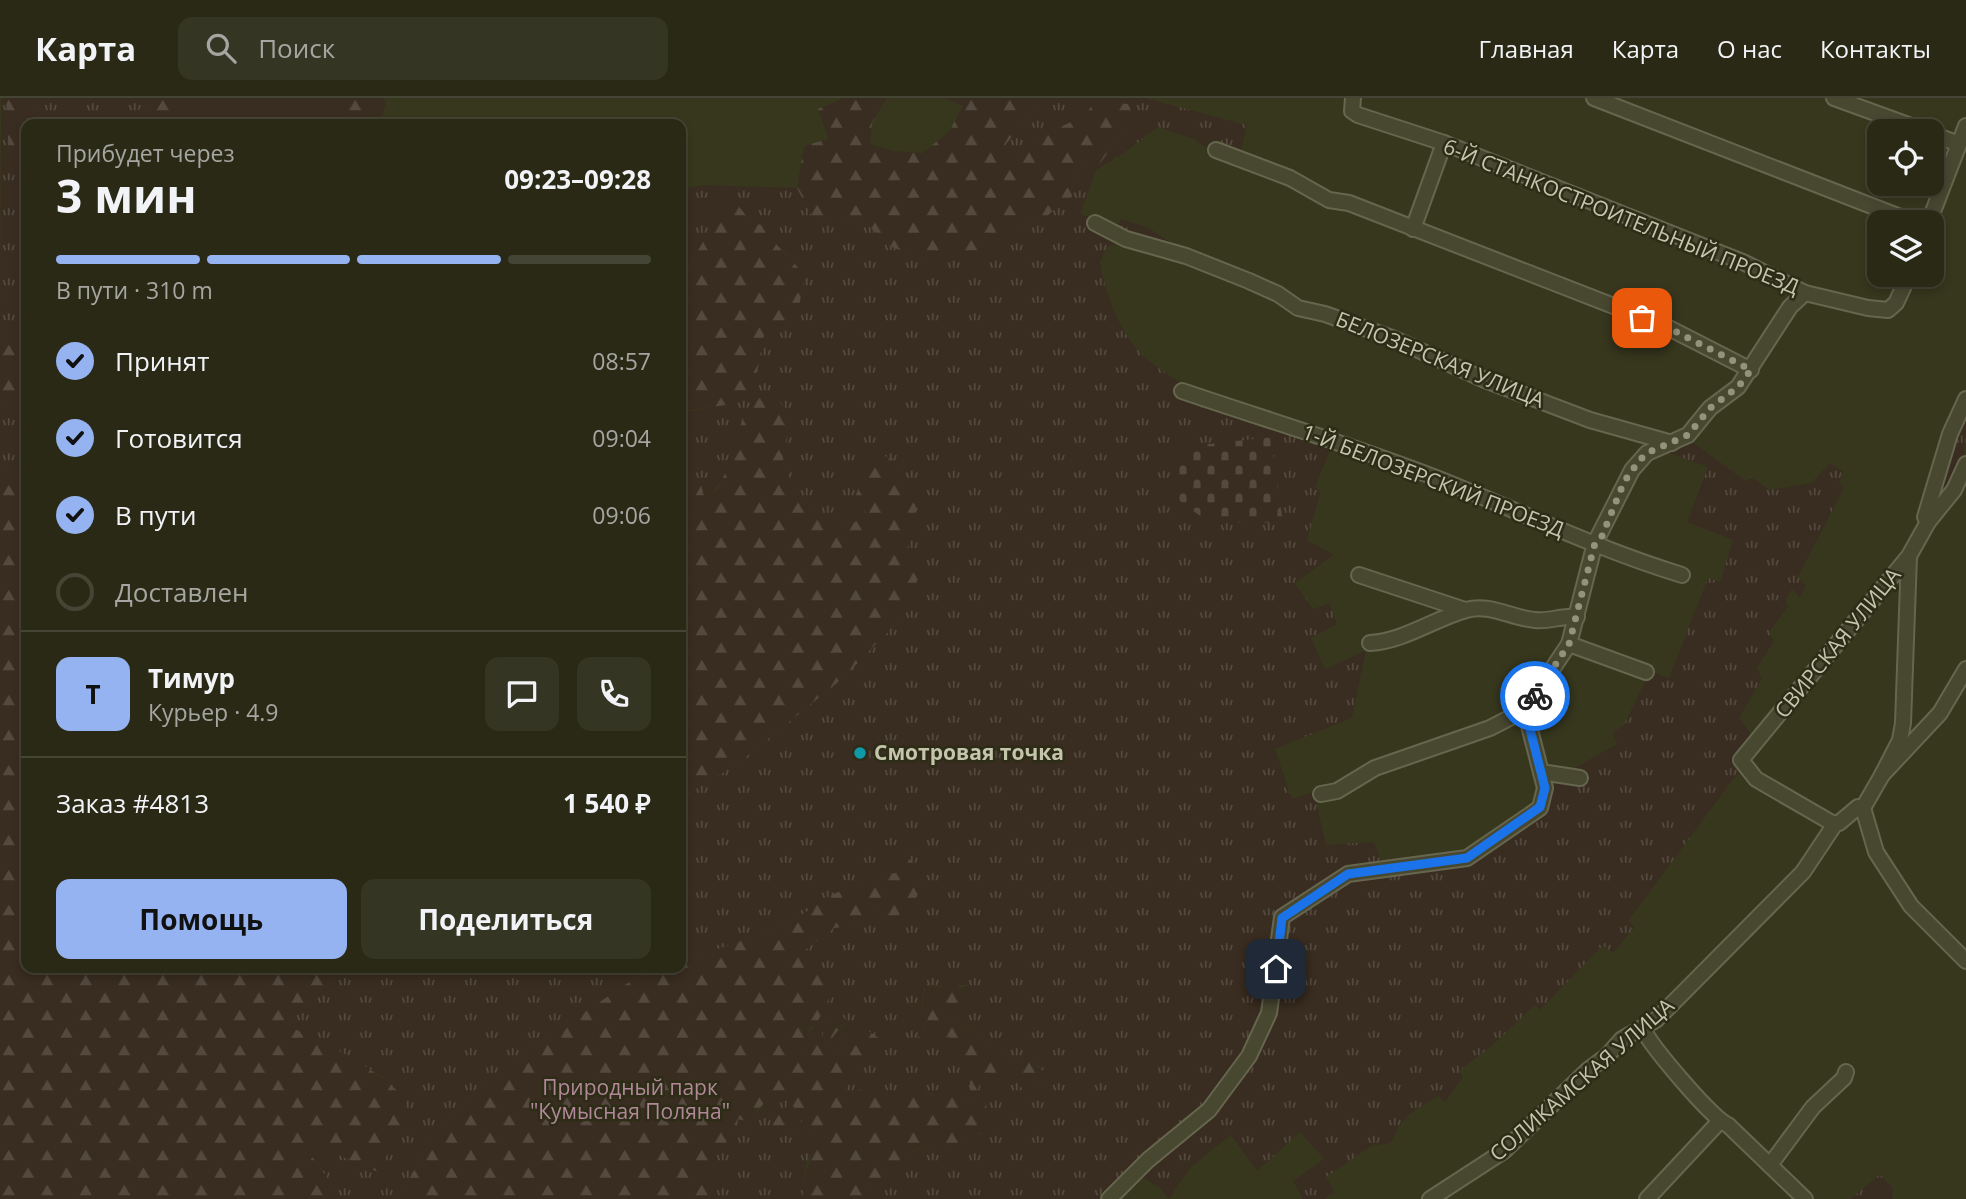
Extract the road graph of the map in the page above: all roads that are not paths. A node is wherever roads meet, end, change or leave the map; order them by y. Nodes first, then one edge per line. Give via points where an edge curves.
1 (1594, 98) edge
2 (1834, 98) edge
3 (1352, 104) edge
4 (1892, 119) edge
5 (1966, 126) edge
6 (1944, 138) edge
7 (1444, 143) junction
8 (1959, 144) junction
9 (1216, 149) dead end
10 (1882, 210) edge
11 (1934, 210) edge
12 (1095, 223) dead end
13 (1413, 229) junction
14 (1903, 287) edge
15 (1805, 293) junction
16 (1751, 370) junction
17 (1182, 391) dead end
18 (1966, 399) edge
19 (1672, 443) junction
20 (1966, 464) edge
21 (1928, 522) junction
22 (1595, 543) junction
23 (1909, 556) junction
24 (1359, 575) dead end
25 (1682, 575) dead end
26 (1465, 610) junction
27 (1577, 617) junction
28 (1370, 643) dead end
29 (1569, 644) junction
30 (1966, 669) edge
31 (1646, 673) dead end
32 (1525, 710) junction
33 (1541, 772) junction
34 (1882, 775) junction
35 (1580, 778) dead end
36 (1321, 794) dead end
37 (1863, 808) junction
38 (1835, 824) junction
39 (1966, 961) edge
40 (1643, 1029) junction
41 (1846, 1072) dead end
42 (1718, 1122) junction
43 (1770, 1164) junction
44 (1109, 1199) edge
45 (1430, 1199) edge
46 (1647, 1199) edge
47 (1805, 1199) edge

1 - 10 street
2 - 4 street
3 - 7 street, 6-Й СТАНКОСТРОИТЕЛЬНЫЙ ПРОЕЗД
5 - 8 street
6 - 8 street
7 - 13 street
7 - 15 street, 6-Й СТАНКОСТРОИТЕЛЬНЫЙ ПРОЕЗД via 1743,262
8 - 11 street
9 - 13 street via 1290,178 1329,200 1349,203
12 - 19 street, БЕЛОЗЕРСКАЯ УЛИЦА via 1126,239 1249,281 1298,308 1392,338 1485,380 1590,420
13 - 16 street via 1665,326
14 - 15 street, 6-Й СТАНКОСТРОИТЕЛЬНЫЙ ПРОЕЗД via 1893,308 1868,308
15 - 16 street via 1781,320
16 - 19 street via 1688,435
17 - 22 street, 1-Й БЕЛОЗЕРСКИЙ ПРОЕЗД via 1342,442
18 - 21 street, СВИРСКАЯ УЛИЦА via 1950,434 1925,517
19 - 22 street via 1639,461
20 - 21 street, СВИРСКАЯ УЛИЦА via 1954,490
21 - 23 street, СВИРСКАЯ УЛИЦА
22 - 25 street, 1-Й БЕЛОЗЕРСКИЙ ПРОЕЗД
22 - 27 street
23 - 34 street via 1903,723 1900,740
23 - 38 street, СВИРСКАЯ УЛИЦА via 1741,760 1756,779
24 - 26 street
26 - 27 street via 1490,608 1538,621
26 - 28 street via 1385,642
27 - 29 street
29 - 31 street
29 - 32 street
30 - 34 street via 1941,713
32 - 33 street
32 - 36 street via 1490,728 1374,768
33 - 35 street
33 - 44 street via 1545,788 1540,807 1467,858 1348,874 1282,918 1275,987 1249,1056 1209,1110
34 - 37 street
37 - 38 street
37 - 39 street via 1875,852 1911,906
38 - 40 street, СОЛИКАМСКАЯ УЛИЦА via 1803,872
40 - 42 street via 1650,1044
40 - 45 street, СОЛИКАМСКАЯ УЛИЦА via 1622,1039 1504,1151
41 - 43 street
42 - 43 street via 1728,1125
42 - 46 street
43 - 47 street

